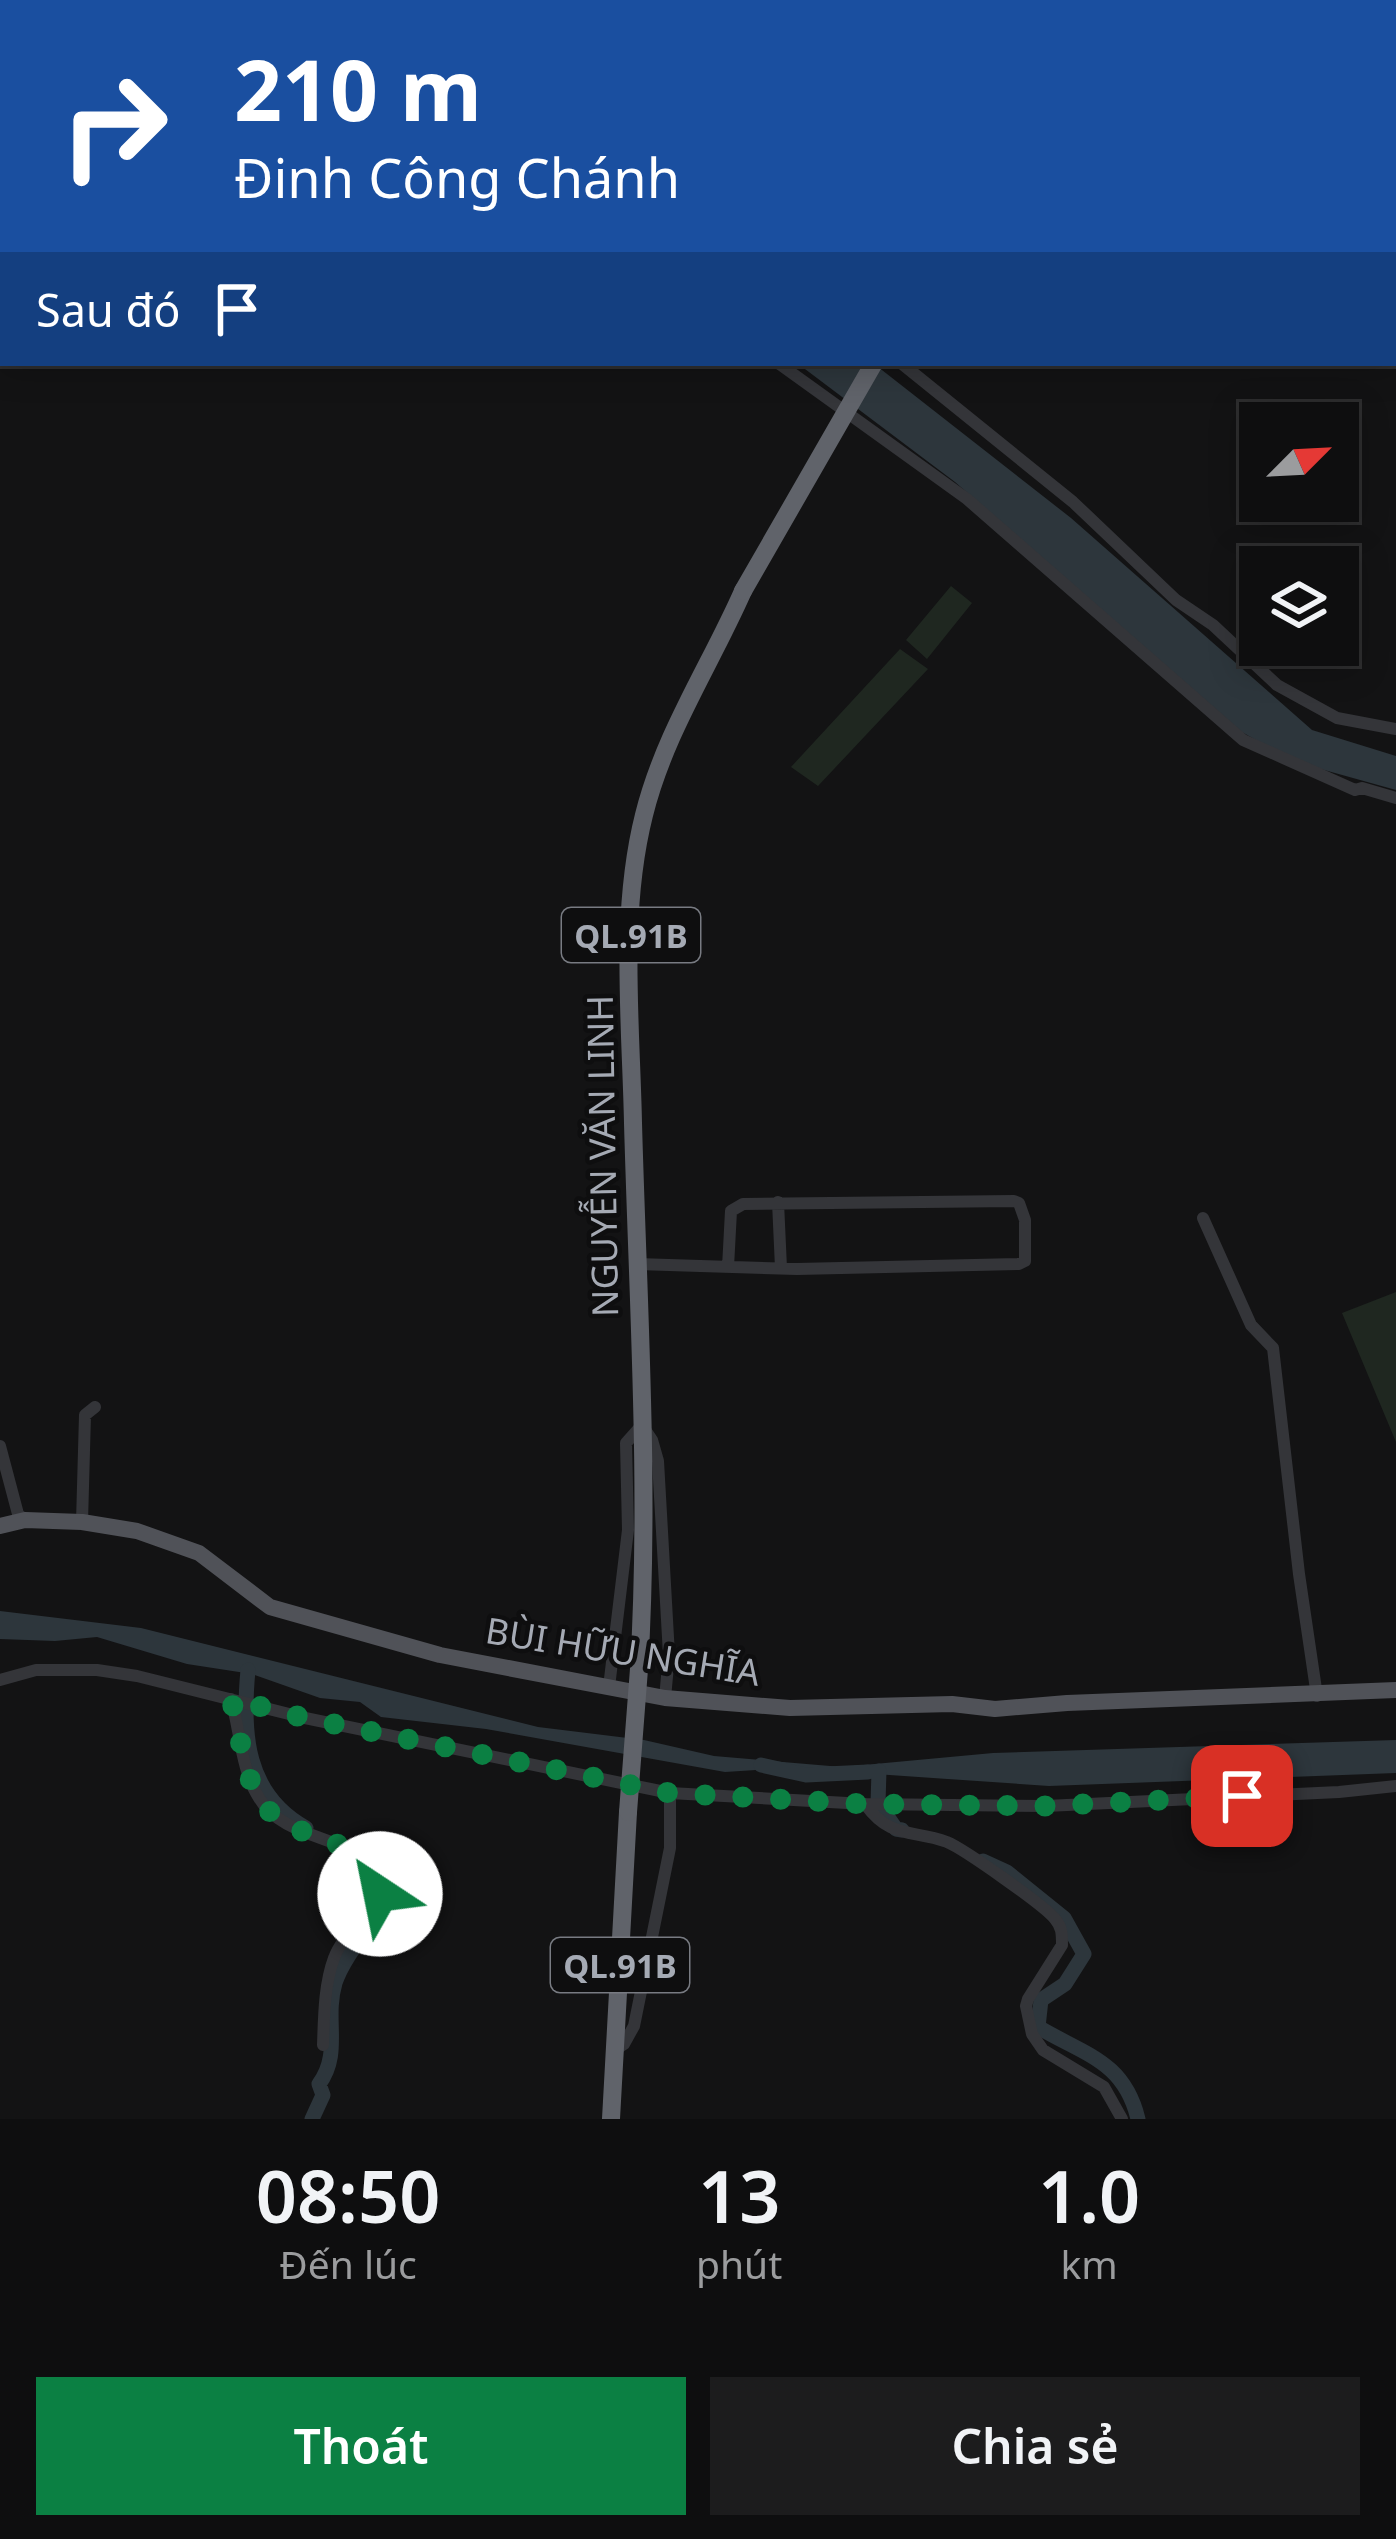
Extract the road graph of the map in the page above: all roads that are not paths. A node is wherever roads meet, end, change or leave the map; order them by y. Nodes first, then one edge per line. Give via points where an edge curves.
1 (782, 366) edge
2 (872, 366) edge
3 (905, 366) edge
4 (1396, 730) edge
5 (1396, 798) edge
6 (778, 1202) junction
7 (1203, 1218) dead end
8 (637, 1264) junction
9 (728, 1267) junction
10 (781, 1268) junction
11 (95, 1407) dead end
12 (642, 1426) junction
13 (0, 1446) edge
14 (82, 1522) junction
15 (13, 1523) edge
16 (0, 1680) edge
17 (609, 1687) junction
18 (1396, 1690) edge
19 (1317, 1696) junction
20 (233, 1699) junction
21 (665, 1699) junction
22 (1396, 1786) edge
23 (670, 1793) junction
24 (875, 1804) junction
25 (323, 2045) dead end
26 (615, 2050) junction
27 (611, 2119) edge
28 (1122, 2119) edge

1 - 5 street via 967,499 1243,740 1355,790
2 - 8 highway, NGUYỄN VĂN LINH / QL.91B, bridge via 742,591 669,739 643,816 630,1002
3 - 4 street via 1277,685 1337,718
6 - 9 street via 731,1211
6 - 10 street
6 - 10 street via 1014,1201 1025,1220 1019,1264
7 - 19 street via 1251,1325 1273,1348
8 - 9 street
8 - 12 highway, NGUYỄN VĂN LINH / QL.91B
9 - 10 street
11 - 14 street via 85,1414
12 - 17 street via 626,1443 628,1530
12 - 21 street via 658,1461
12 - 26 highway, NGUYỄN VĂN LINH / QL.91B, bridge via 639,1670
13 - 15 street via 18,1514
14 - 15 main road, BÙI HỮU NGHĨA
14 - 17 main road, BÙI HỮU NGHĨA via 199,1553 270,1607 440,1655
16 - 20 street via 36,1670 97,1670
17 - 21 main road, BÙI HỮU NGHĨA
18 - 19 main road, BÙI HỮU NGHĨA
19 - 21 main road, BÙI HỮU NGHĨA via 995,1709
20 - 23 street
20 - 25 street via 264,1806 368,1860 384,1877 334,1959
22 - 24 street via 1046,1806
23 - 24 street
23 - 26 street via 670,1848 634,2026
24 - 28 street via 882,1823 958,1848 1058,1922 1062,1945 1028,1999 1028,2020 1043,2050 1104,2087
26 - 27 highway, QL.91B

